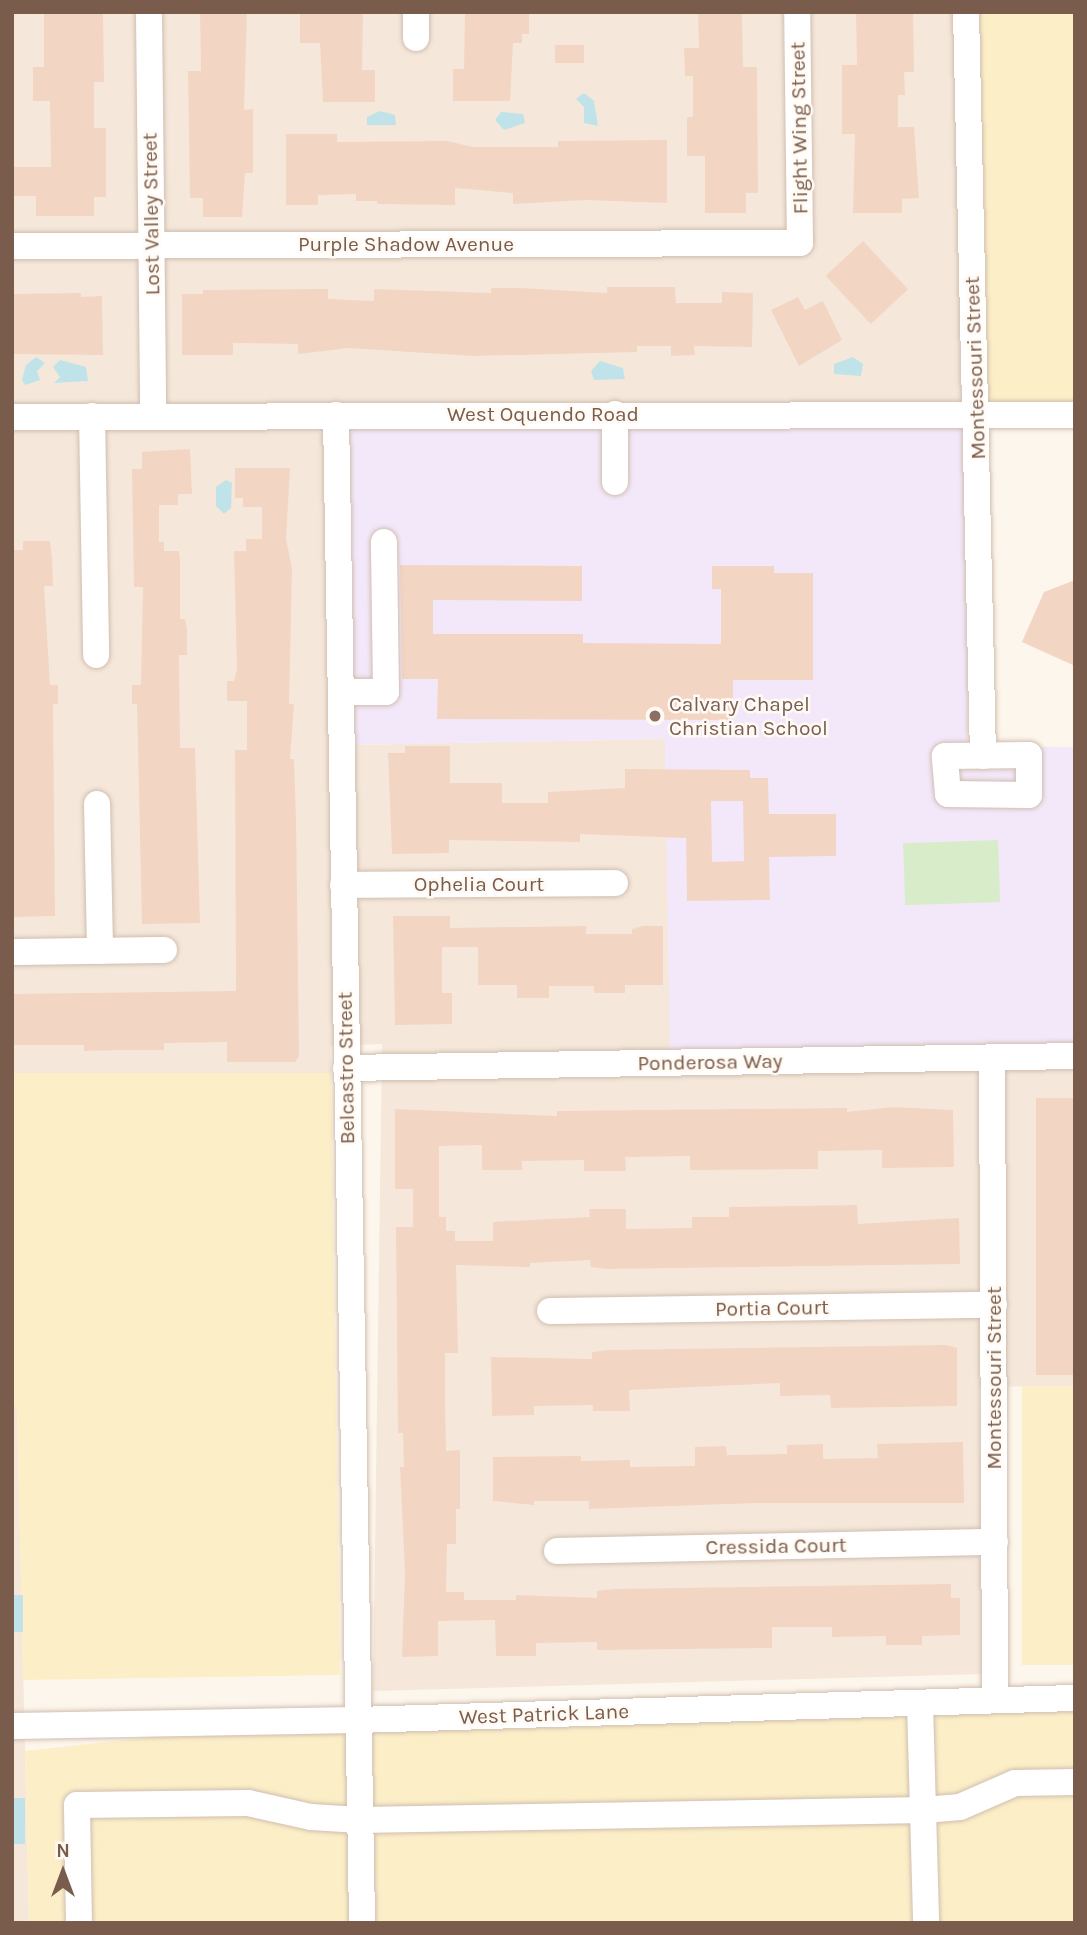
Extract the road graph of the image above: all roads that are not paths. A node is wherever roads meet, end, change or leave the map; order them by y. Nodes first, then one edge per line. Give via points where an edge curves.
1 (149, 12) edge
2 (797, 12) edge
3 (966, 12) edge
4 (800, 243) joint
5 (152, 245) junction
6 (12, 246) edge
7 (614, 414) junction
8 (153, 415) junction
9 (336, 415) junction
10 (975, 415) junction
11 (1075, 415) edge
12 (92, 416) junction
13 (12, 417) edge
14 (614, 482) dead end
15 (384, 542) dead end
16 (96, 655) dead end
17 (341, 692) junction
18 (983, 756) dead end
19 (97, 804) dead end
20 (615, 883) dead end
21 (343, 885) junction
22 (164, 950) dead end
23 (100, 951) junction
24 (12, 952) edge
25 (1075, 1056) edge
26 (992, 1057) junction
27 (346, 1068) junction
28 (994, 1305) junction
29 (550, 1311) dead end
30 (995, 1542) junction
31 (557, 1551) dead end
32 (1075, 1698) edge
33 (995, 1700) junction
34 (920, 1703) junction
35 (357, 1720) junction
36 (12, 1726) edge
37 (1075, 1782) edge
38 (925, 1810) junction
39 (360, 1820) junction
40 (79, 1923) edge
41 (362, 1923) edge
42 (926, 1923) edge

1 - 5 street, Lost Valley Street
2 - 4 street, Flight Wing Street
3 - 10 street, Montessouri Street
4 - 5 street, Purple Shadow Avenue
5 - 6 street, Purple Shadow Avenue
5 - 8 street, Lost Valley Street
7 - 9 street, West Oquendo Road
7 - 10 street, West Oquendo Road
7 - 14 street
8 - 9 street, West Oquendo Road
8 - 12 street, West Oquendo Road
9 - 17 street, Belcastro Street
10 - 11 street, West Oquendo Road
10 - 18 street, Montessouri Street
12 - 13 street, West Oquendo Road
12 - 16 street
15 - 17 street via 386,692
17 - 21 street, Belcastro Street
19 - 23 street
20 - 21 street, Ophelia Court
21 - 27 street, Belcastro Street
22 - 23 street
23 - 24 street
25 - 26 street, Ponderosa Way
26 - 27 street, Ponderosa Way
26 - 28 street, Montessouri Street
27 - 35 street, Belcastro Street
28 - 29 street, Portia Court
28 - 30 street, Montessouri Street
30 - 31 street, Cressida Court
30 - 33 street, Montessouri Street
32 - 33 street, West Patrick Lane
33 - 34 street, West Patrick Lane
34 - 35 street, West Patrick Lane
34 - 38 street
35 - 36 street, West Patrick Lane
35 - 39 street, Belcastro Street
37 - 38 street via 1015,1783 960,1807
38 - 39 street
38 - 42 street
39 - 40 street via 311,1817 248,1803 77,1805
39 - 41 street, Belcastro Street

